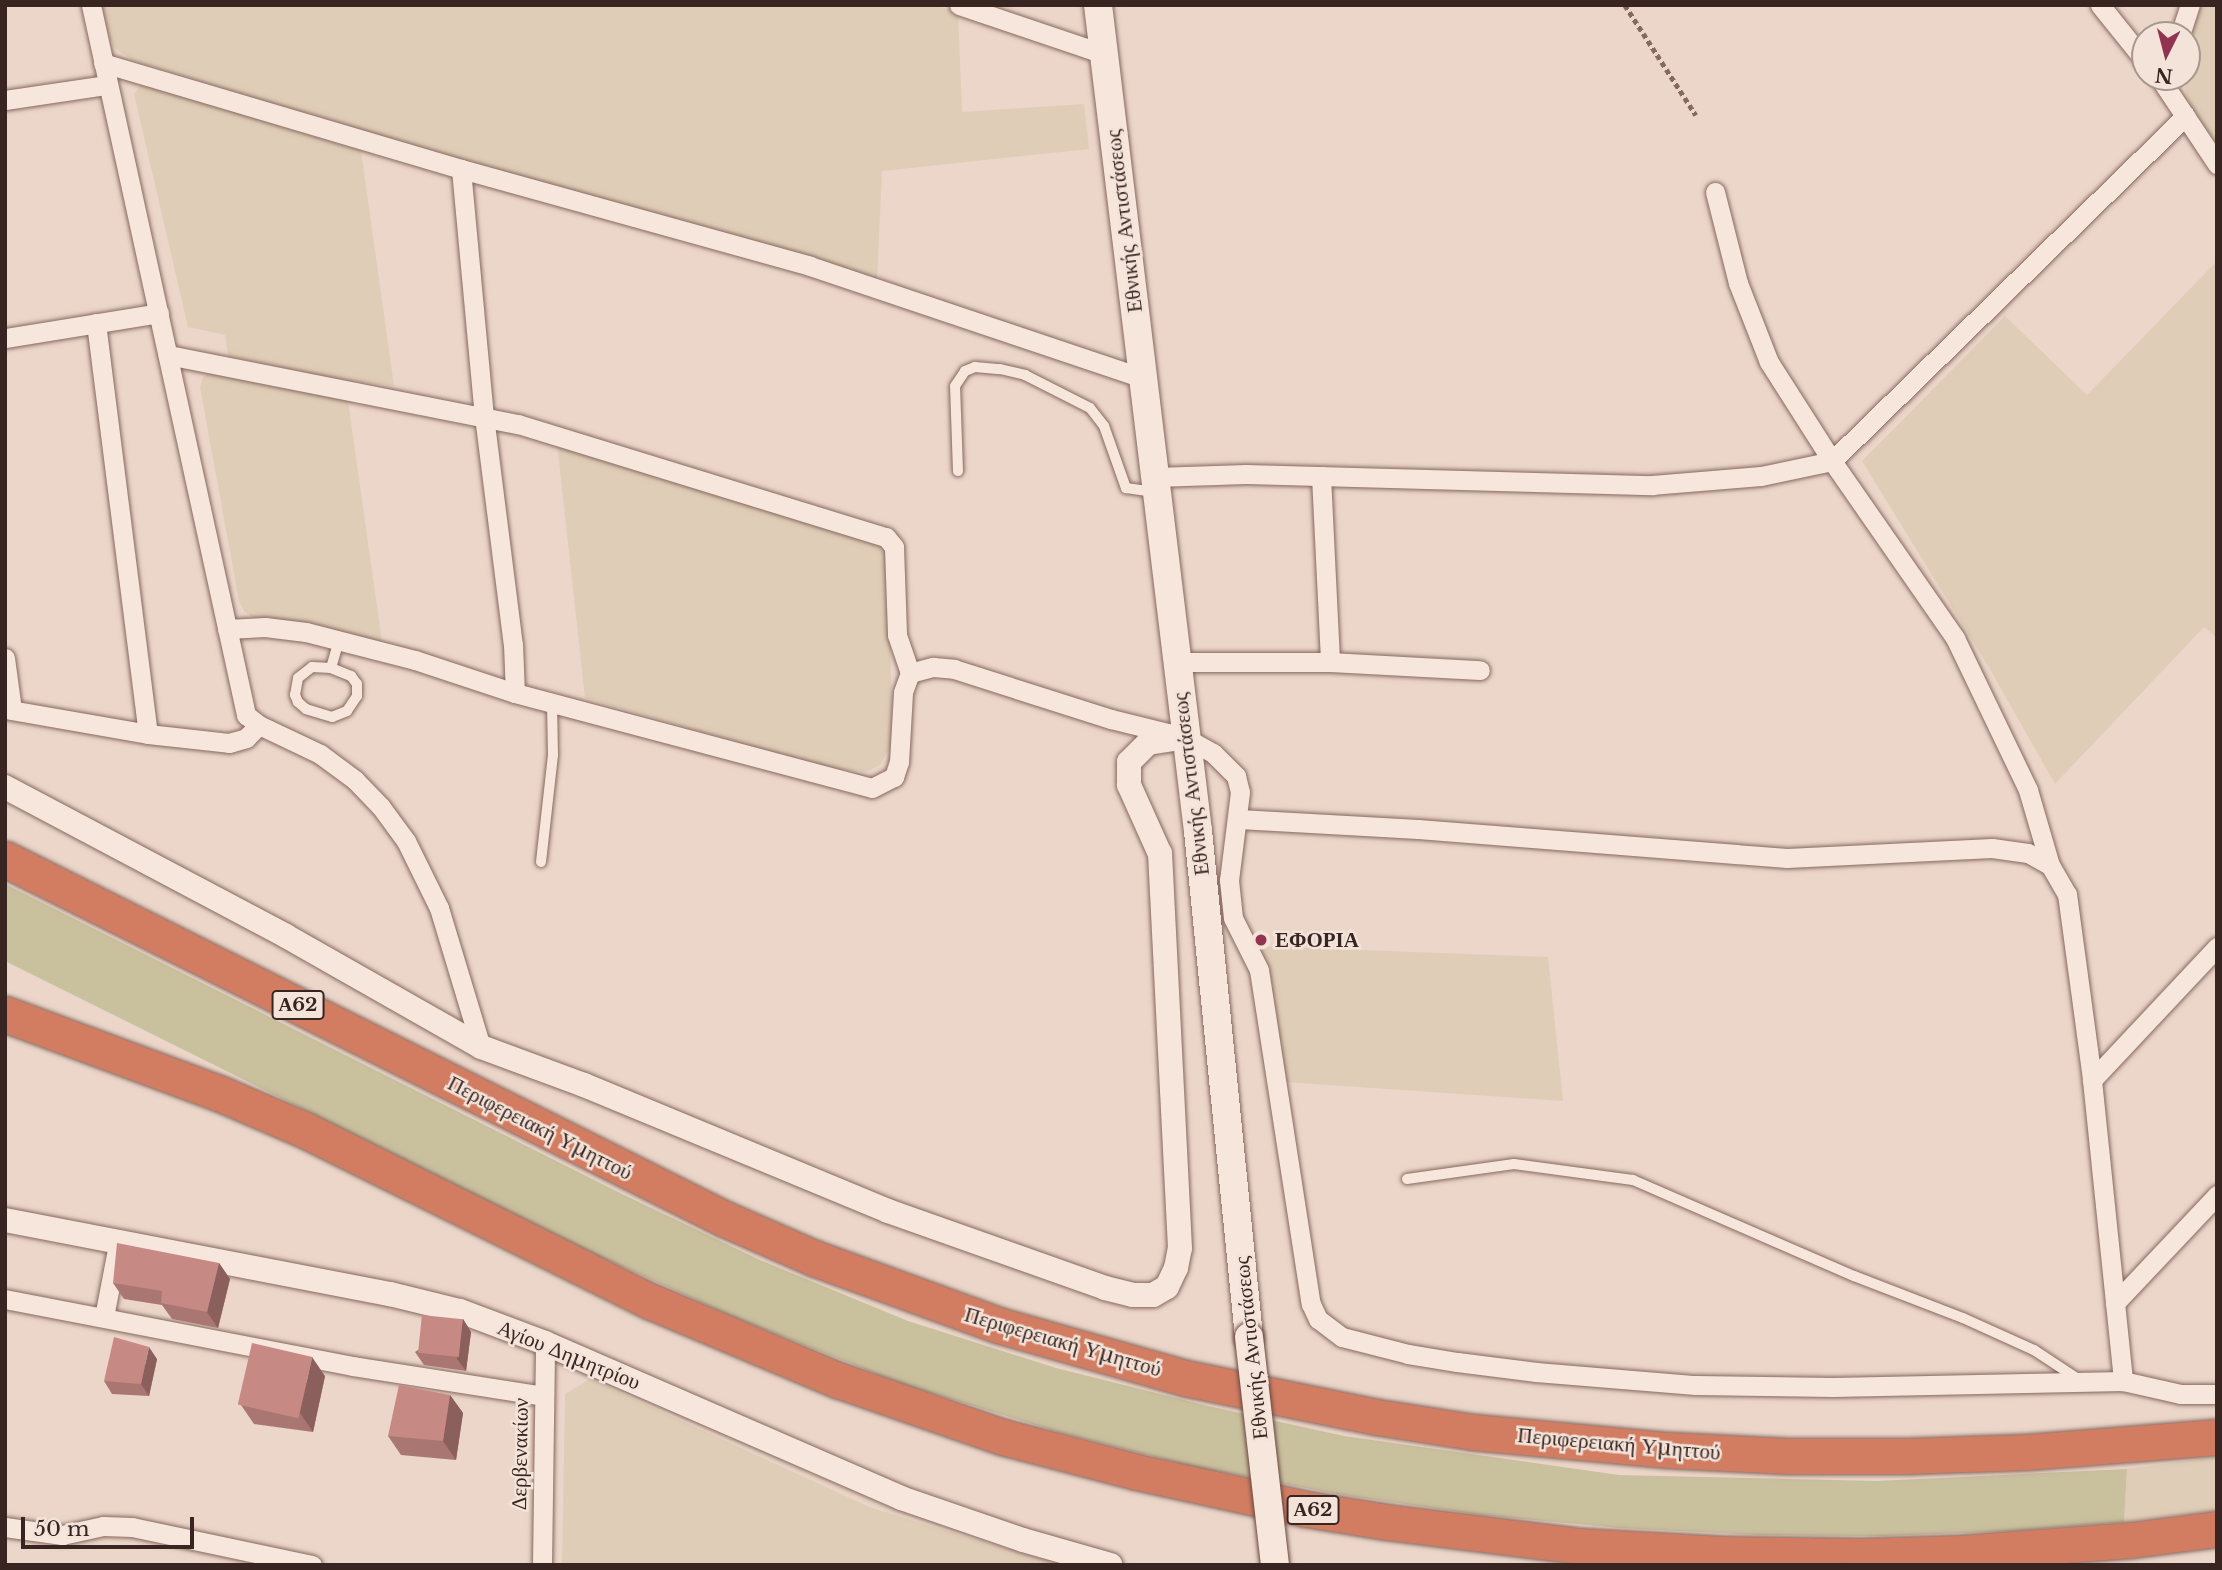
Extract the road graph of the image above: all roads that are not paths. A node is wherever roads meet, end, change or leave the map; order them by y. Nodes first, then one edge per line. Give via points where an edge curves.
1 (91, 5) edge
2 (960, 5) edge
3 (1098, 5) edge
4 (2099, 5) edge
5 (2131, 44) edge
6 (1104, 54) junction
7 (103, 63) junction
8 (107, 85) junction
9 (2174, 91) edge
10 (5, 100) edge
11 (2185, 116) junction
12 (2217, 164) edge
13 (461, 169) junction
14 (1715, 192) dead end
15 (159, 313) junction
16 (96, 323) junction
17 (5, 338) edge
18 (168, 355) junction
19 (1143, 378) junction
20 (484, 416) junction
21 (1832, 461) junction
22 (958, 471) dead end
23 (1321, 476) junction
24 (1156, 485) junction
25 (227, 629) junction
26 (339, 640) junction
27 (5, 658) edge
28 (1177, 662) junction
29 (1330, 662) junction
30 (331, 668) junction
31 (1480, 670) dead end
32 (910, 673) junction
33 (514, 693) junction
34 (552, 702) junction
35 (9, 709) edge
36 (259, 725) junction
37 (148, 734) junction
38 (1184, 737) junction
39 (5, 787) edge
40 (1239, 819) junction
41 (5, 859) edge
42 (541, 862) dead end
43 (2050, 865) junction
44 (2217, 947) edge
45 (5, 1014) edge
46 (481, 1047) junction
47 (2092, 1080) junction
48 (1407, 1179) dead end
49 (2217, 1195) edge
50 (5, 1220) edge
51 (118, 1244) junction
52 (5, 1299) edge
53 (2115, 1303) junction
54 (104, 1317) junction
55 (545, 1343) junction
56 (2081, 1381) junction
57 (2123, 1381) junction
58 (2217, 1394) edge
59 (544, 1396) junction
60 (2217, 1428) edge
61 (2217, 1437) edge
62 (2146, 1442) junction
63 (5, 1527) edge
64 (2217, 1529) edge
65 (312, 1565) edge
66 (542, 1565) edge
67 (1110, 1565) edge
68 (1275, 1565) edge

1 - 7 street
2 - 6 street
3 - 6 main road, Εθνικής Αντιστάσεως
4 - 5 street
6 - 19 main road, Εθνικής Αντιστάσεως
7 - 8 street
7 - 13 street
8 - 10 street
8 - 15 street
9 - 11 street
11 - 12 street
11 - 21 street
13 - 19 street via 810,267
13 - 20 street
14 - 21 street via 1738,283 1769,362
15 - 16 street
15 - 18 street
16 - 17 street
16 - 37 street
18 - 20 street
18 - 25 street
19 - 24 main road, Εθνικής Αντιστάσεως
20 - 32 street via 886,537 894,547 897,635
20 - 33 street via 513,644
21 - 23 street via 1761,476 1664,484
21 - 43 street via 1955,638 2028,790
22 - 24 lane via 955,386 965,371 975,367 1025,374 1090,408 1104,426 1126,488
23 - 24 street via 1203,474
23 - 29 street
24 - 28 main road, Εθνικής Αντιστάσεως
25 - 26 street via 265,627
25 - 36 street via 246,715
26 - 30 lane
26 - 33 street
27 - 35 street
28 - 29 street
28 - 38 main road, Εθνικής Αντιστάσεως
29 - 31 street
30 - 30 lane via 304,671 295,695 306,709 332,717 347,711 357,696 351,676
32 - 34 street via 903,692 897,770 884,785 872,788
32 - 38 street via 933,667 954,669
33 - 34 street
34 - 42 lane via 553,755
35 - 37 street
36 - 37 street via 246,738 229,743
36 - 46 street via 320,754 382,807 406,842 439,908
38 - 40 street via 1219,757 1236,776
38 - 46 street via 1148,743 1129,762 1129,785 1160,853 1180,1248 1167,1287 1153,1295 1105,1288 888,1211
38 - 68 main road, Εθνικής Αντιστάσεως, bridge via 1198,831
39 - 46 street via 286,936
40 - 43 street via 1787,858 1992,848 2028,853
40 - 56 street via 1229,880 1233,918 1259,970 1307,1283 1318,1319 1329,1329 1342,1337 1408,1354 1618,1380 1833,1388
41 - 62 highway, Περιφερειακή Υμηττού / Α62 via 725,1219 905,1293 1105,1357 1377,1417 1571,1443 1788,1456 1908,1456
43 - 47 street via 2067,894
44 - 47 street
45 - 64 highway, Α62 via 281,1120 652,1302 838,1380 1003,1437 1137,1472 1387,1522 1578,1546 1723,1554 1961,1553
47 - 53 street
48 - 56 lane via 1514,1164 1633,1180 1963,1318 2034,1350
49 - 53 street
50 - 51 street, Αγίου Δημητρίου
51 - 54 street
51 - 55 street, Αγίου Δημητρίου via 410,1298
52 - 54 street
53 - 57 street
54 - 59 street via 353,1366
55 - 59 street, Δερβενακίων
55 - 67 street, Αγίου Δημητρίου via 901,1498
56 - 57 street
57 - 58 street via 2180,1394
59 - 66 street, Δερβενακίων
60 - 62 highway
61 - 62 highway, Περιφερειακή Υμηττού / Α62
63 - 65 street via 62,1535 103,1526 132,1527

